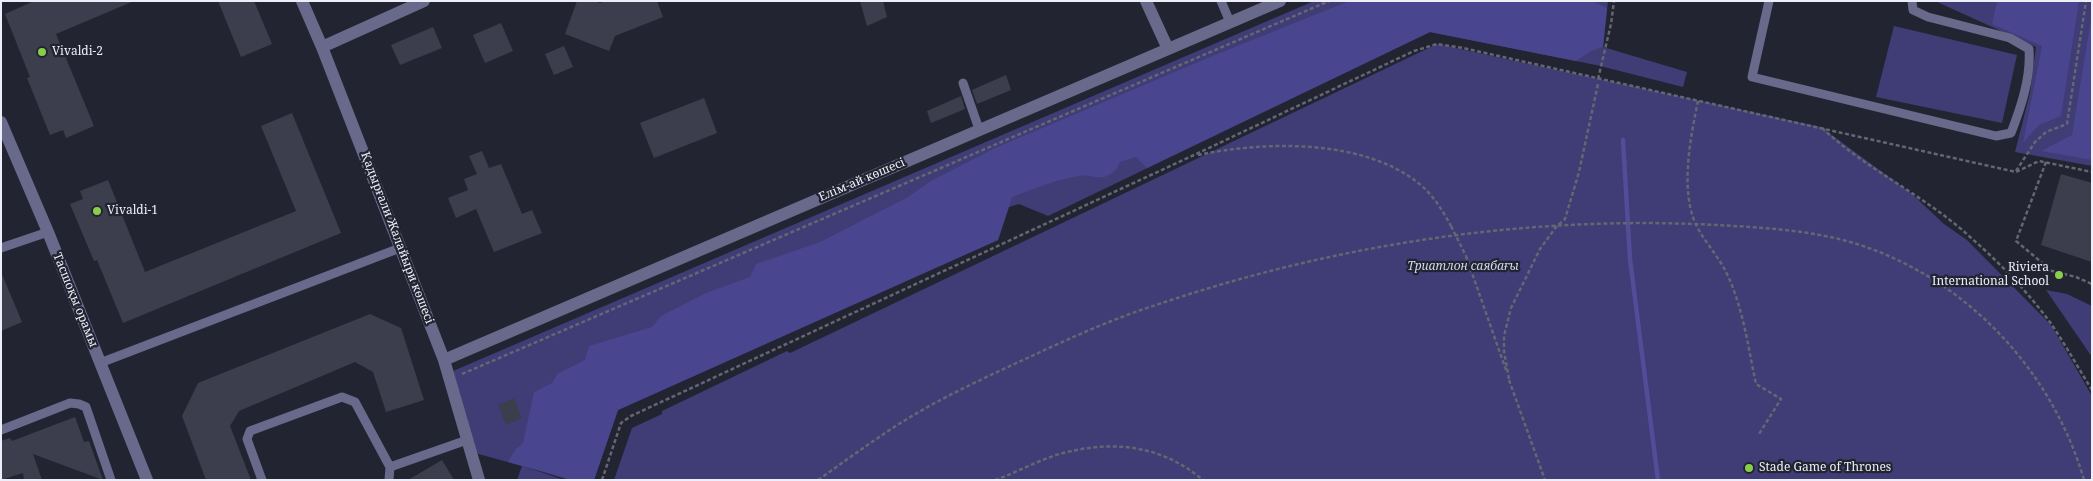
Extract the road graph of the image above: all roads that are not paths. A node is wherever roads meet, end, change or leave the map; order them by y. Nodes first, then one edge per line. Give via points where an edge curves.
1 (302, 1) edge
2 (424, 1) edge
3 (1146, 1) edge
4 (1221, 1) edge
5 (1280, 1) edge
6 (1770, 1) edge
7 (1912, 1) edge
8 (1230, 22) junction
9 (322, 46) junction
10 (1168, 49) junction
11 (963, 83) dead end
12 (1, 122) edge
13 (979, 129) junction
14 (48, 232) junction
15 (1, 248) edge
16 (400, 248) junction
17 (444, 360) junction
18 (100, 363) junction
19 (1, 430) edge
20 (467, 440) junction
21 (390, 467) junction
22 (111, 480) edge
23 (147, 480) edge
24 (262, 480) edge
25 (389, 480) edge
26 (479, 480) edge

1 - 9 street, Қадырғали Жалайыри көшесі
2 - 9 street
3 - 10 street
4 - 8 lane
5 - 8 street, Елім-ай көшесі
6 - 7 lane via 1752,77 1996,136 2011,133 2021,105 2030,49 2010,38 1928,18 1913,10
8 - 10 street, Елім-ай көшесі
9 - 16 street, Қадырғали Жалайыри көшесі
10 - 13 street, Елім-ай көшесі
11 - 13 lane
12 - 14 street, Тасшоқы орамы
13 - 17 street, Елім-ай көшесі
14 - 15 lane
14 - 18 street, Тасшоқы орамы
16 - 17 street, Қадырғали Жалайыри көшесі
16 - 18 lane
17 - 20 street, Қадырғали Жалайыри көшесі
18 - 23 street, Тасшоқы орамы
19 - 22 lane via 70,403 79,404 86,408
20 - 21 lane
20 - 26 street, Қадырғали Жалайыри көшесі
21 - 24 lane via 354,402 342,397 250,431 247,440
21 - 25 lane

